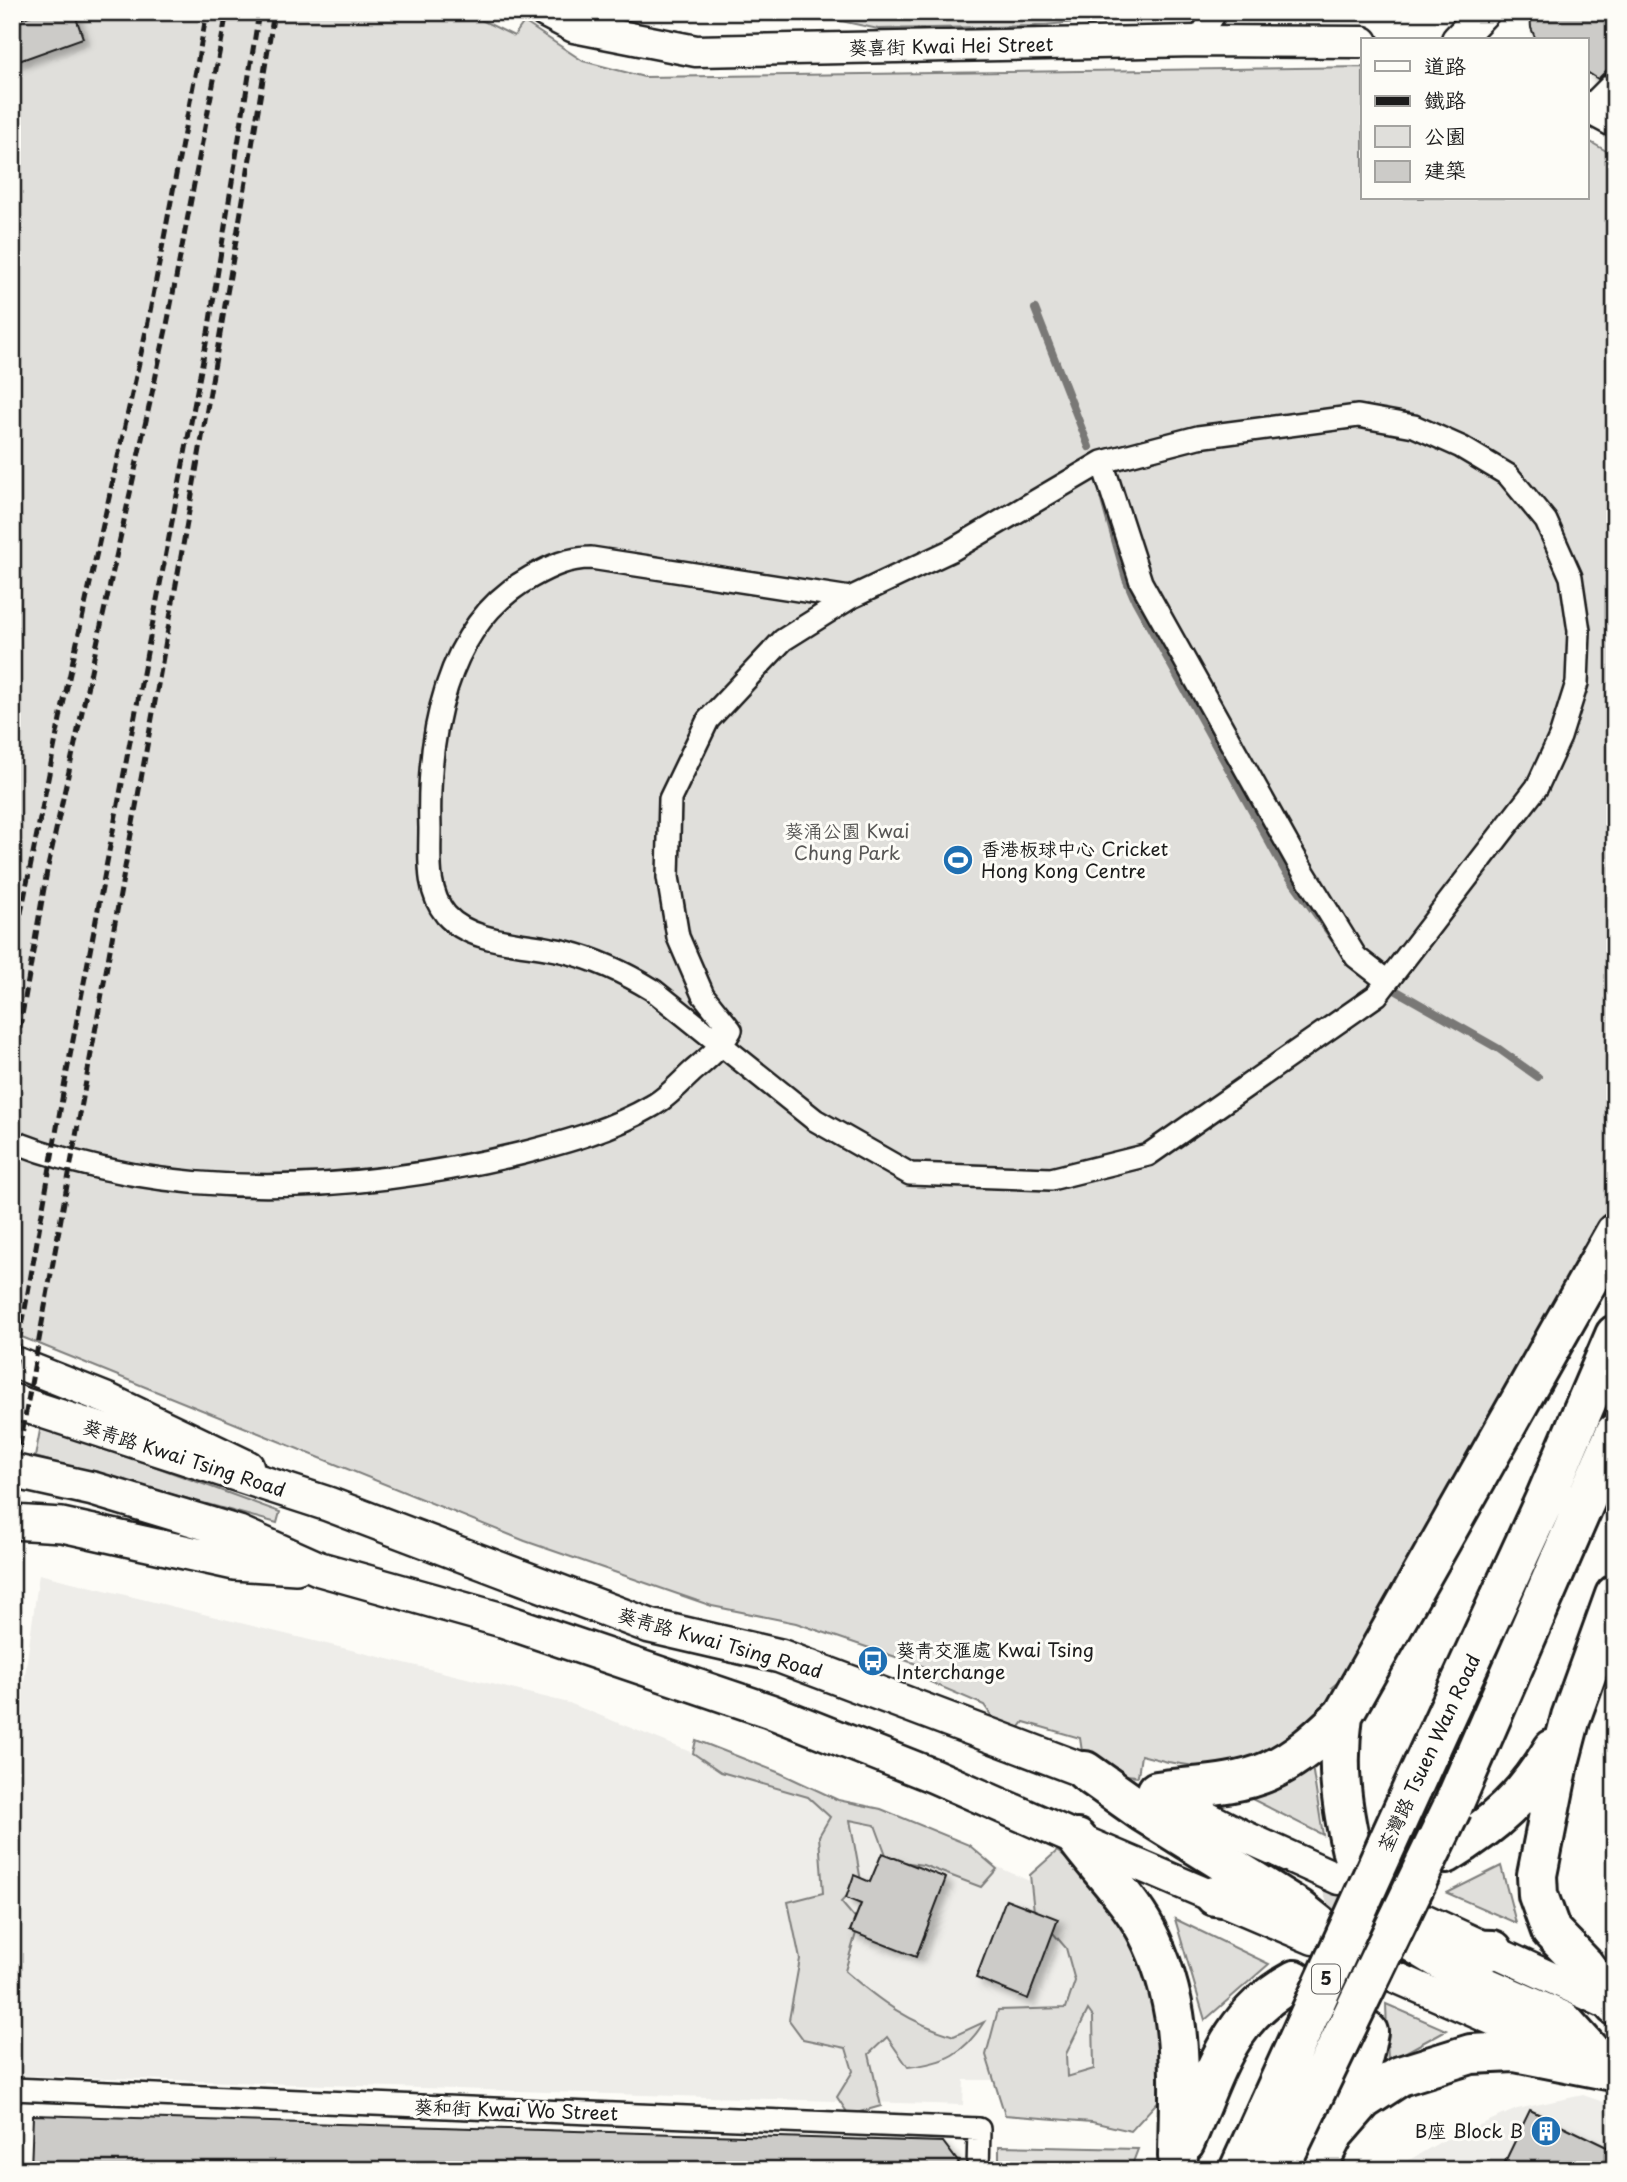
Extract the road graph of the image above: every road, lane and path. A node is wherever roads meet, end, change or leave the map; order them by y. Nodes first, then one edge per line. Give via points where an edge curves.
1 (545, 12) edge
2 (1216, 12) edge
3 (1484, 12) edge
4 (1459, 38) edge
5 (1197, 41) junction
6 (1361, 42) edge
7 (1615, 81) edge
8 (1588, 108) edge
9 (1615, 122) edge
10 (1102, 462) junction
11 (850, 597) junction
12 (1387, 981) junction
13 (722, 1047) junction
14 (12, 1141) edge
15 (1615, 1233) edge
16 (1615, 1335) edge
17 (12, 1360) edge
18 (12, 1401) edge
19 (1615, 1433) edge
20 (12, 1471) edge
21 (328, 1504) junction
22 (12, 1522) edge
23 (320, 1569) junction
24 (1615, 1595) edge
25 (1343, 1716) junction
26 (1571, 1717) junction
27 (1085, 1771) junction
28 (1157, 1791) junction
29 (1077, 1839) junction
30 (1446, 1854) tunnel mouth
31 (1215, 1896) joint
32 (1325, 1901) junction
33 (1493, 1950) joint
34 (1295, 1980) dead end
35 (1615, 2006) edge
36 (1368, 2032) dead end
37 (1611, 2072) edge
38 (12, 2089) edge
39 (1337, 2130) junction
40 (1176, 2163) edge
41 (978, 2170) edge
42 (1239, 2170) edge
43 (1278, 2170) edge
44 (1315, 2170) edge

1 - 5 main road, 葵喜街 Kwai Hei Street via 574,27 696,51
2 - 5 street
3 - 4 main road
5 - 6 main road, 葵喜街 Kwai Hei Street
7 - 8 street
8 - 9 main road
10 - 11 street via 952,550
10 - 12 street via 1141,582 1356,957
10 - 12 street via 1198,437 1358,416 1413,426 1461,447 1508,475 1546,521 1571,577 1580,631 1577,683 1560,737 1537,787
11 - 13 street via 783,640 708,720 670,799 667,877 678,937 704,995 731,1030
11 - 13 street via 599,559 565,561 520,583 490,606 459,658 441,710 429,794 431,877 445,914 473,933 565,951 631,979 653,990
12 - 13 street via 1377,995 1148,1155 1051,1179 910,1174 816,1120
13 - 14 street via 645,1110 565,1141 420,1175 311,1185 213,1182 80,1163
15 - 25 highway
16 - 42 highway, 荃灣路 Tsuen Wan Road / 5, bridge via 1545,1500
17 - 21 main road via 110,1399
18 - 21 main road, 葵青路 Kwai Tsing Road
19 - 43 highway, 荃灣路 Tsuen Wan Road / 5, bridge via 1435,1846
20 - 23 main road via 93,1489 239,1533
21 - 27 main road, 葵青路 Kwai Tsing Road via 650,1626 780,1656
22 - 23 main road via 62,1525 234,1563
23 - 29 main road via 502,1620 770,1711
24 - 26 highway
25 - 28 highway via 1310,1747 1268,1772
25 - 32 highway via 1337,1756 1340,1798
26 - 30 highway via 1526,1792 1499,1818
26 - 35 highway via 1541,1850 1538,1895 1551,1931
27 - 28 main road, 葵青路 Kwai Tsing Road
27 - 32 highway via 1143,1812
28 - 32 main road, 葵青路 Kwai Tsing Road via 1248,1838
29 - 31 main road
29 - 40 highway via 1145,1929 1164,1974 1178,2026
31 - 32 highway
33 - 35 main road
33 - 37 highway via 1409,1946 1495,1992 1563,2021
34 - 40 highway via 1246,2015
36 - 39 highway via 1362,2071
37 - 39 highway via 1515,2052 1471,2054 1400,2076 1363,2100
38 - 41 street, 葵和街 Kwai Wo Street via 979,2129
39 - 44 highway

